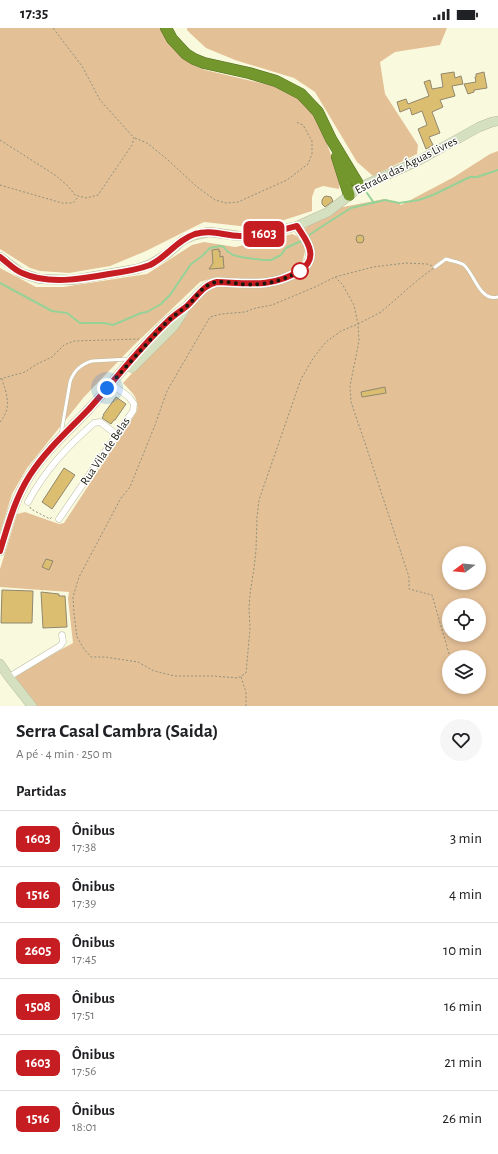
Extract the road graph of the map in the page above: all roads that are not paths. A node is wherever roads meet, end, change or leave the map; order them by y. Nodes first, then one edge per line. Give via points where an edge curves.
1 (166, 28) edge
2 (175, 28) edge
3 (186, 54) junction
4 (498, 121) edge
5 (331, 139) junction
6 (360, 187) junction
7 (348, 195) junction
8 (297, 226) junction
9 (0, 257) edge
10 (435, 267) road end
11 (498, 297) edge
12 (188, 305) junction
13 (133, 358) junction
14 (114, 386) junction
15 (89, 408) junction
16 (117, 435) junction
17 (60, 439) junction
18 (28, 502) road end
19 (58, 519) road end
20 (0, 551) edge
21 (62, 635) dead end
22 (0, 664) edge
23 (9, 677) junction
24 (32, 706) edge

1 - 3 highway
2 - 3 highway
3 - 5 highway via 204,63 276,81 301,94 318,112
4 - 6 street, Estrada das Águas Livres via 479,127 418,161
5 - 6 highway
5 - 7 highway
6 - 7 street, Estrada das Águas Livres
7 - 8 street, Estrada das Águas Livres via 328,212
8 - 9 street, Estrada das Águas Livres via 261,235 239,236 209,232 195,234 151,264 73,280 40,279 21,273
8 - 12 street via 310,250 309,260 303,269 282,280 268,283 213,283 206,286
10 - 11 lane via 446,259 463,264 474,278 479,290 487,297
12 - 13 street via 168,320
12 - 14 street via 174,326
13 - 15 street
13 - 17 lane via 92,361 73,374
14 - 15 street
14 - 16 street, Rua Vila de Belas via 134,404 133,411
15 - 17 street
16 - 18 street via 100,422 94,423 68,447 42,477
16 - 19 street, Rua Vila de Belas
17 - 20 street via 31,474 17,498
21 - 23 street via 63,642 60,646
22 - 23 street
23 - 24 street

